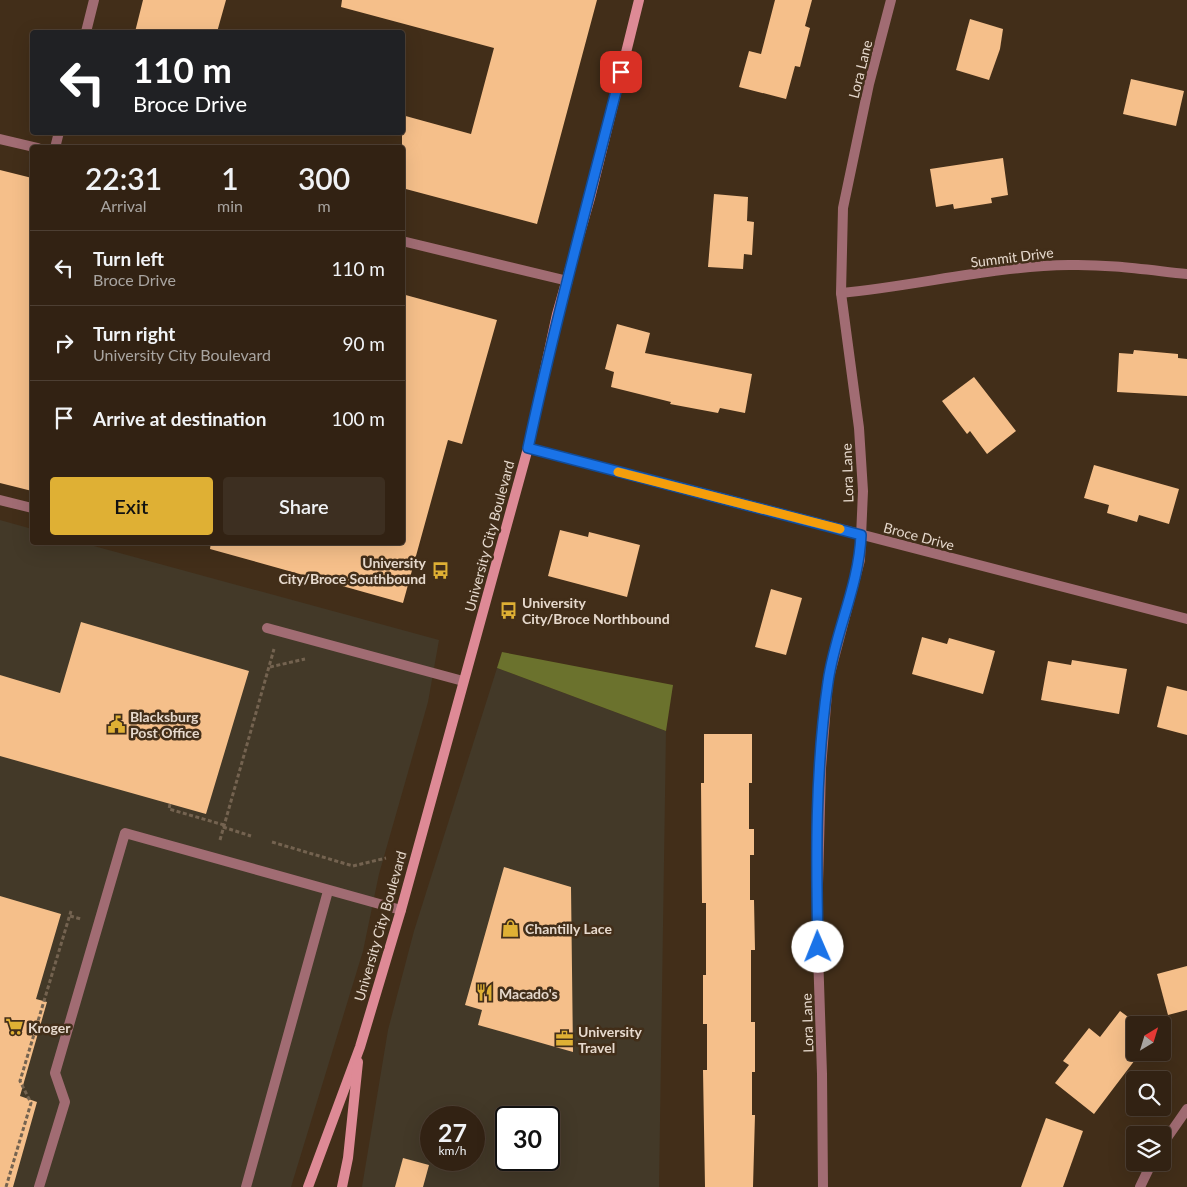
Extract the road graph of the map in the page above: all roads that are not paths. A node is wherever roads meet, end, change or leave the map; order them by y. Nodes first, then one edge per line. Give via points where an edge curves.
1 (94, 0) edge
2 (639, 0) edge
3 (891, 0) edge
4 (86, 30) edge
5 (0, 139) edge
6 (30, 146) edge
7 (405, 242) edge
8 (1187, 274) edge
9 (568, 281) junction
10 (841, 293) junction
11 (528, 448) junction
12 (0, 500) edge
13 (30, 508) edge
14 (861, 535) junction
15 (1187, 619) edge
16 (267, 628) dead end
17 (463, 682) junction
18 (328, 891) junction
19 (401, 910) junction
20 (360, 1047) junction
21 (1187, 1109) edge
22 (1171, 1132) edge
23 (1148, 1171) edge
24 (39, 1187) edge
25 (246, 1187) edge
26 (308, 1187) edge
27 (342, 1187) edge
28 (823, 1187) edge
29 (1140, 1187) edge

1 - 4 street
2 - 9 main road, University City Boulevard
3 - 10 street, Lora Lane via 869,84 843,208
5 - 6 street
7 - 9 street
8 - 10 street, Summit Drive via 1067,264
9 - 11 main road, University City Boulevard via 557,314
10 - 14 street, Lora Lane via 859,428 863,491
11 - 14 street, Broce Drive
11 - 17 main road, University City Boulevard
12 - 13 street
14 - 15 street, Broce Drive
14 - 28 street, Lora Lane via 860,560 828,682 821,768 817,922
16 - 17 street
17 - 19 main road, University City Boulevard
18 - 19 street
18 - 24 street via 125,833 55,1073 65,1102
18 - 25 street
19 - 20 main road, University City Boulevard
20 - 26 main road, University City Boulevard
20 - 27 main road, University City Boulevard
21 - 22 street
23 - 29 street

